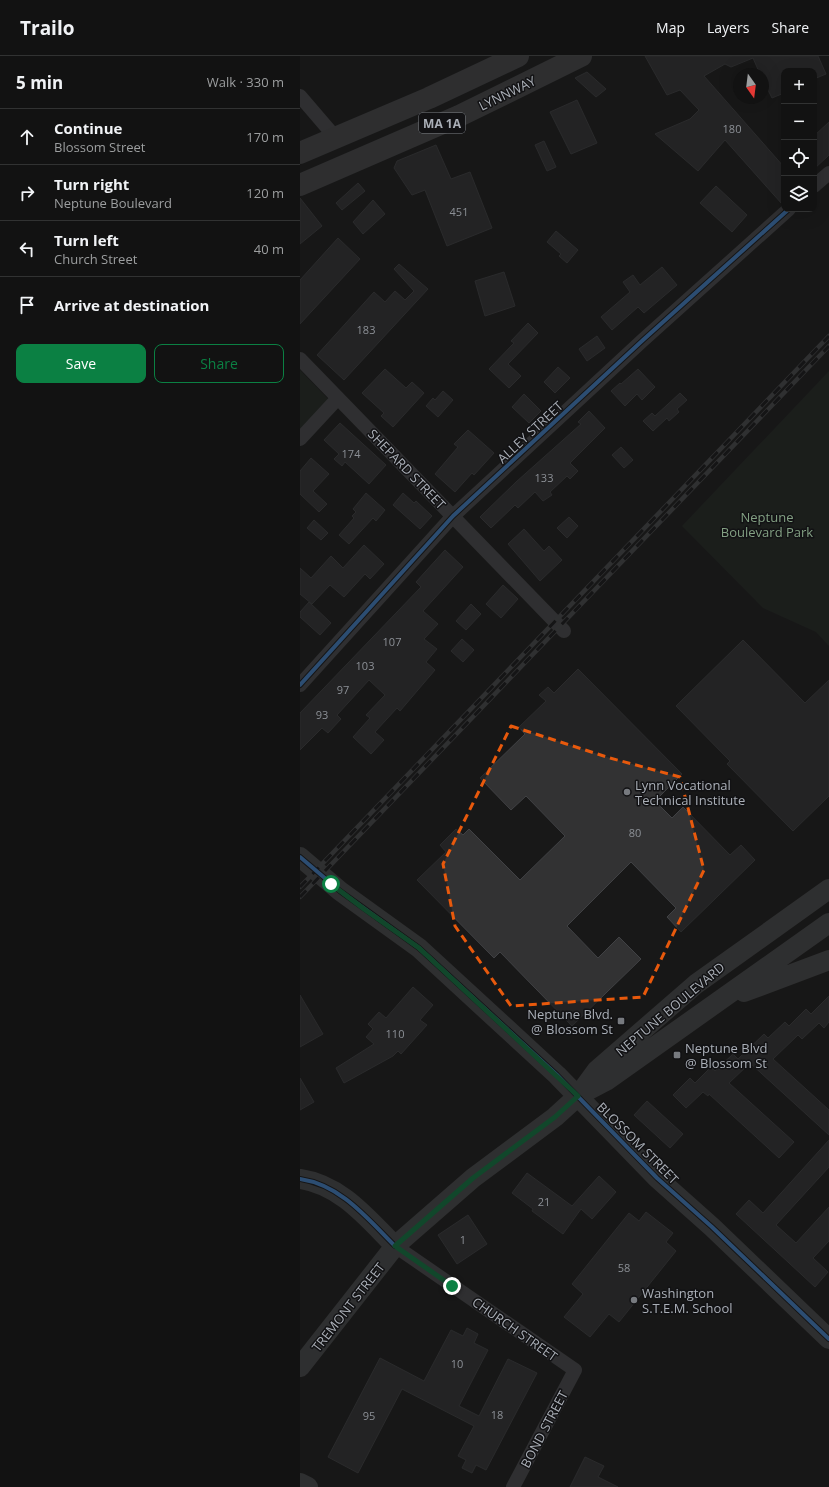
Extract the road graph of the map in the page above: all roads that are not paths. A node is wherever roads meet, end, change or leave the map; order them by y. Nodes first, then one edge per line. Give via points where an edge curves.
1 (518, 56) edge
2 (581, 56) edge
3 (300, 96) edge
4 (336, 138) junction
5 (300, 153) edge
6 (829, 173) edge
7 (817, 183) edge
8 (300, 185) edge
9 (786, 212) edge
10 (300, 359) edge
11 (338, 398) junction
12 (300, 439) edge
13 (453, 516) junction
14 (564, 630) dead end
15 (300, 685) edge
16 (300, 857) edge
17 (829, 889) edge
18 (829, 923) edge
19 (829, 960) edge
20 (714, 1004) junction
21 (578, 1096) junction
22 (300, 1179) edge
23 (395, 1246) junction
24 (829, 1339) edge
25 (300, 1367) edge
26 (575, 1370) joint
27 (300, 1483) edge
28 (308, 1487) edge
29 (513, 1487) edge

1 - 4 highway, MA 1A
2 - 8 highway, LYNNWAY / MA 1A via 466,113
3 - 4 street
4 - 5 highway, MA 1A
6 - 7 street
9 - 13 street, ALLEY STREET
10 - 11 street, SHEPARD STREET
11 - 12 street
11 - 13 street, SHEPARD STREET
13 - 14 street, SHEPARD STREET
13 - 15 street, ALLEY STREET
16 - 21 main road, BLOSSOM STREET via 340,891 419,948
17 - 21 main road, NEPTUNE BOULEVARD via 696,984 597,1070
18 - 20 main road, NEPTUNE BOULEVARD
19 - 20 main road
20 - 21 main road, NEPTUNE BOULEVARD via 606,1081
21 - 23 main road, NEPTUNE BOULEVARD via 555,1117 473,1178
21 - 24 main road, BLOSSOM STREET via 657,1178
22 - 23 main road via 317,1182 347,1199
23 - 25 main road, TREMONT STREET
23 - 26 street, CHURCH STREET
26 - 29 street, BOND STREET
27 - 28 main road

